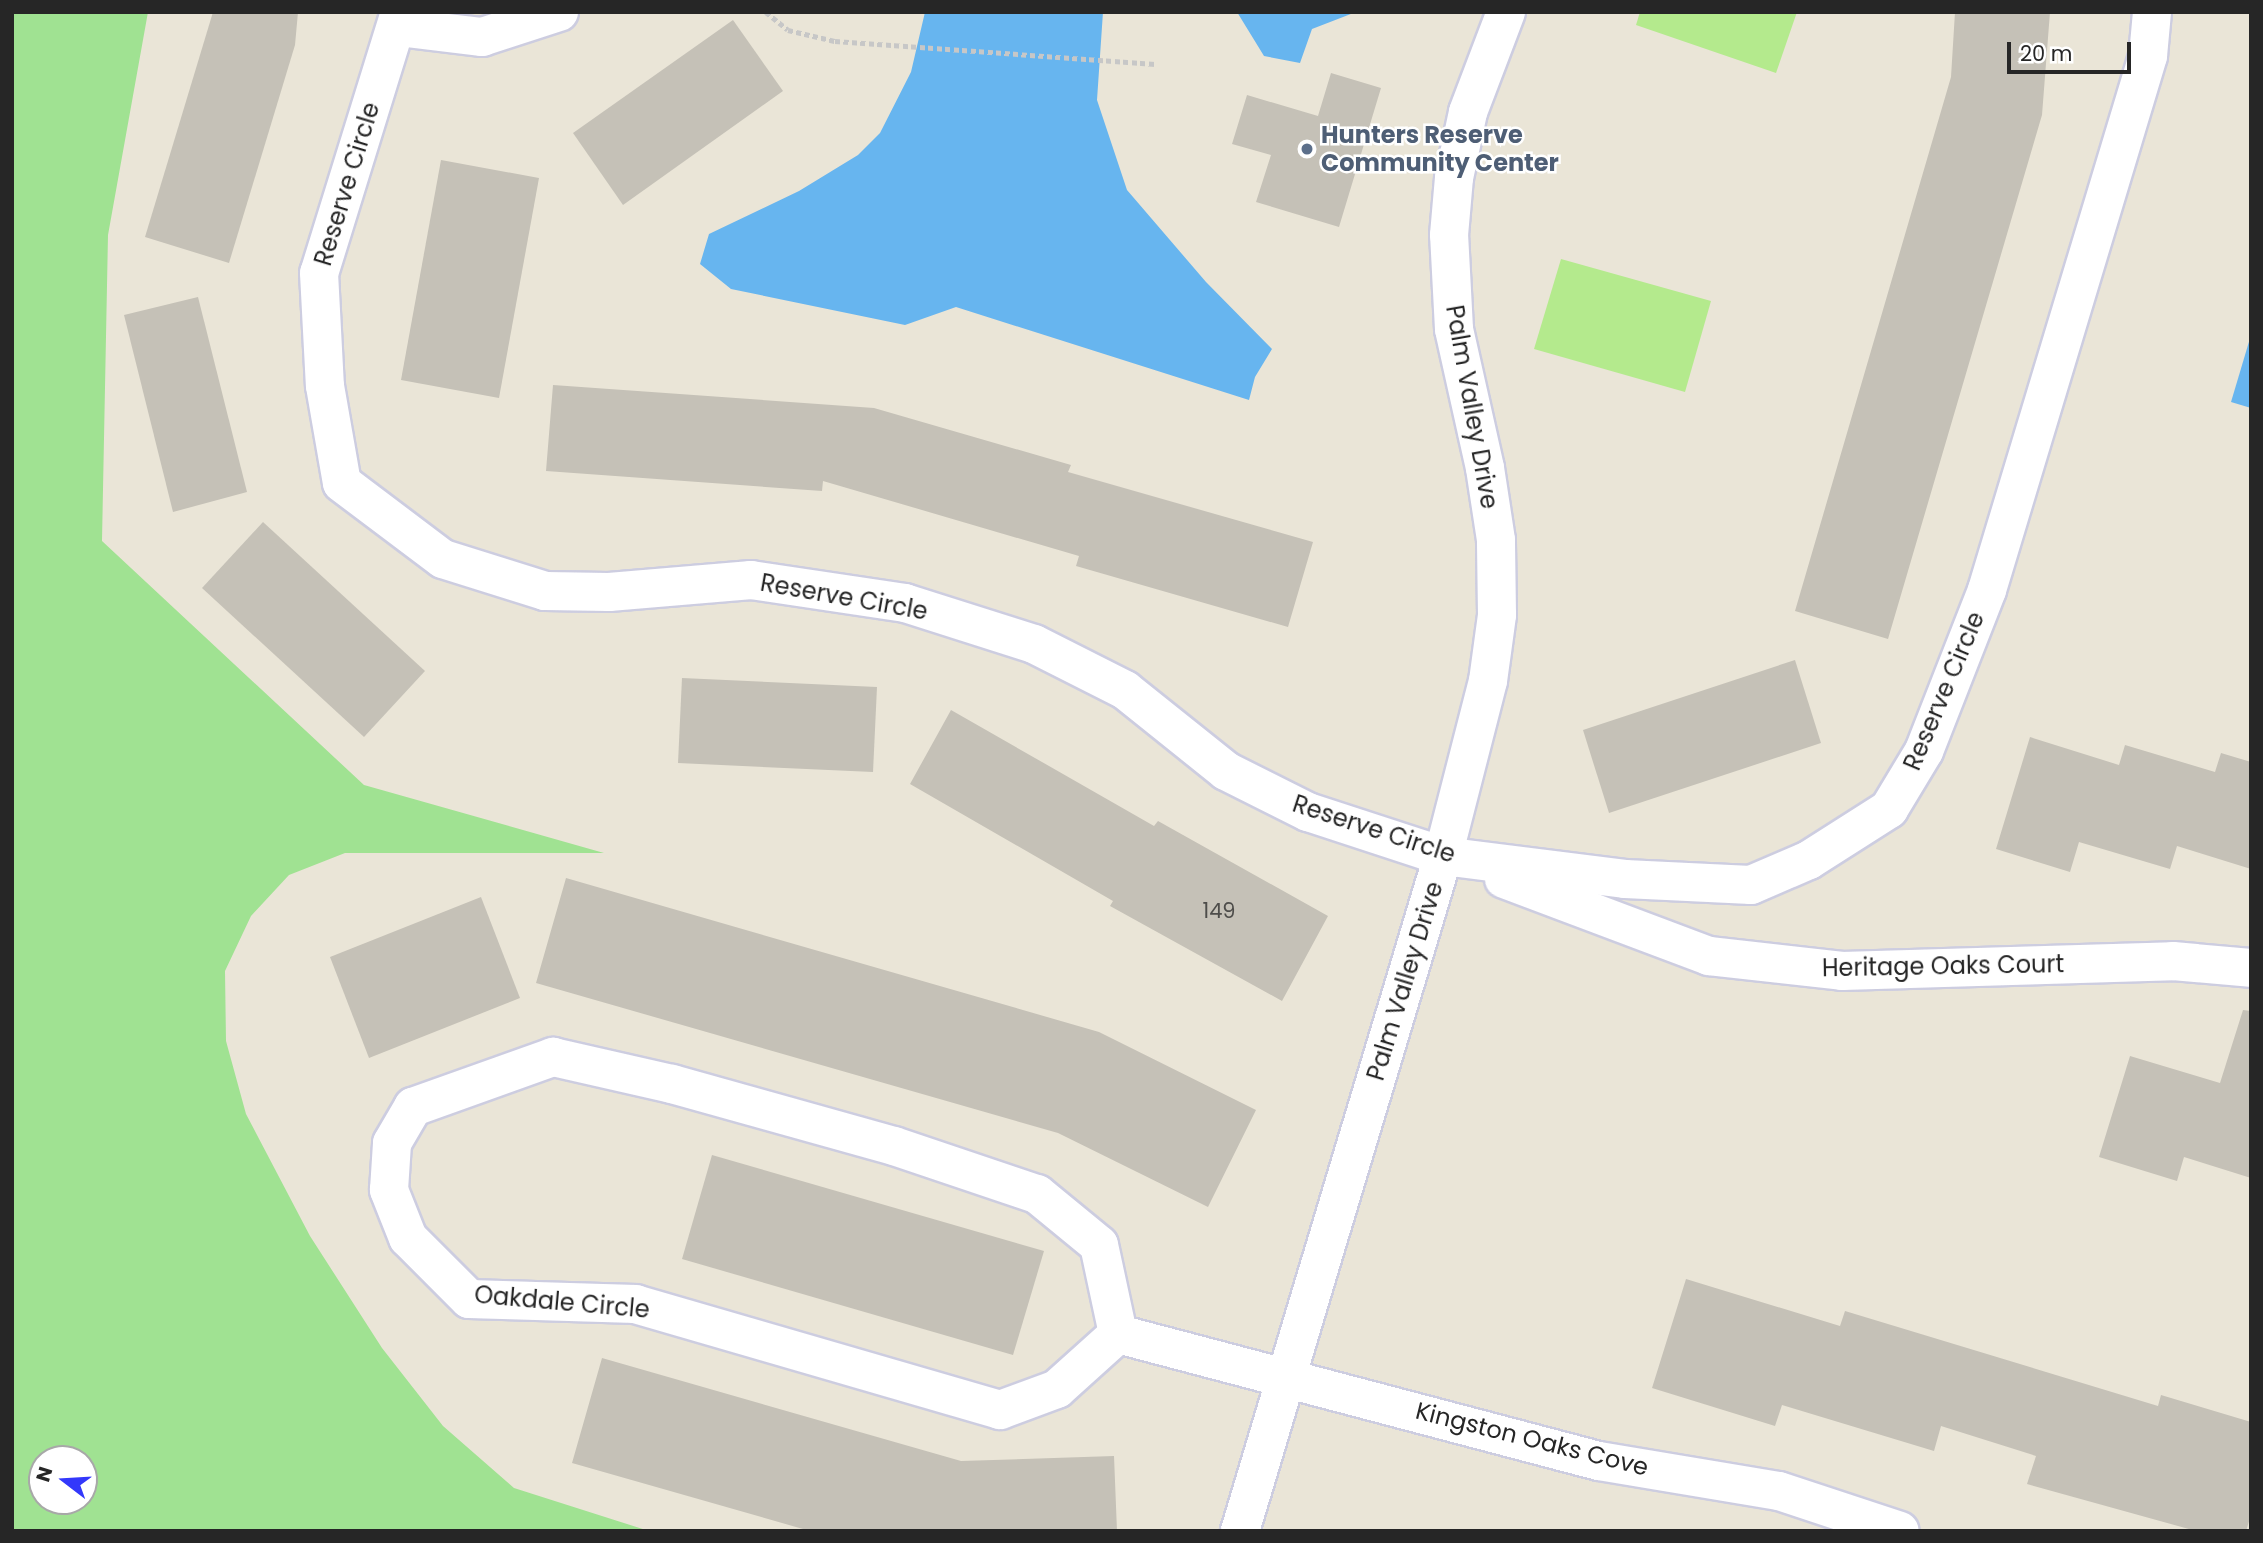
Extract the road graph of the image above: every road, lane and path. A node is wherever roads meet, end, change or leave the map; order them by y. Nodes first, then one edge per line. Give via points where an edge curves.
1 (559, 12) edge
2 (766, 12) edge
3 (1506, 12) edge
4 (2152, 12) edge
5 (399, 20) edge
6 (1155, 64) dead end
7 (1443, 856) junction
8 (2251, 968) edge
9 (1118, 1334) junction
10 (1286, 1375) junction
11 (1240, 1531) edge
12 (1900, 1531) edge

1 - 5 street, Reserve Circle via 482,37
2 - 6 path via 788,30 835,41
3 - 7 street, Palm Valley Drive via 1468,112 1448,235 1454,329 1496,540 1497,615 1475,742
4 - 7 street, Reserve Circle via 2148,57 1987,590 1924,751 1889,809 1810,860 1751,885 1625,879
5 - 7 street, Reserve Circle via 357,139 319,273 325,386 342,483 443,559 545,591 609,592 751,580 905,603 1034,644 1125,690 1226,771 1308,812
7 - 8 street, Heritage Oaks Court via 1709,956 1842,971 2173,961
7 - 10 street, Palm Valley Drive
9 - 9 street, Oakdale Circle via 1099,1245 1037,1194 894,1146 672,1084 553,1057 412,1107 392,1143 389,1190 408,1238 469,1299 636,1304 1000,1410 1057,1388
9 - 10 street
10 - 11 street, Palm Valley Drive
10 - 12 street, Kingston Oaks Cove via 1599,1461 1779,1491

